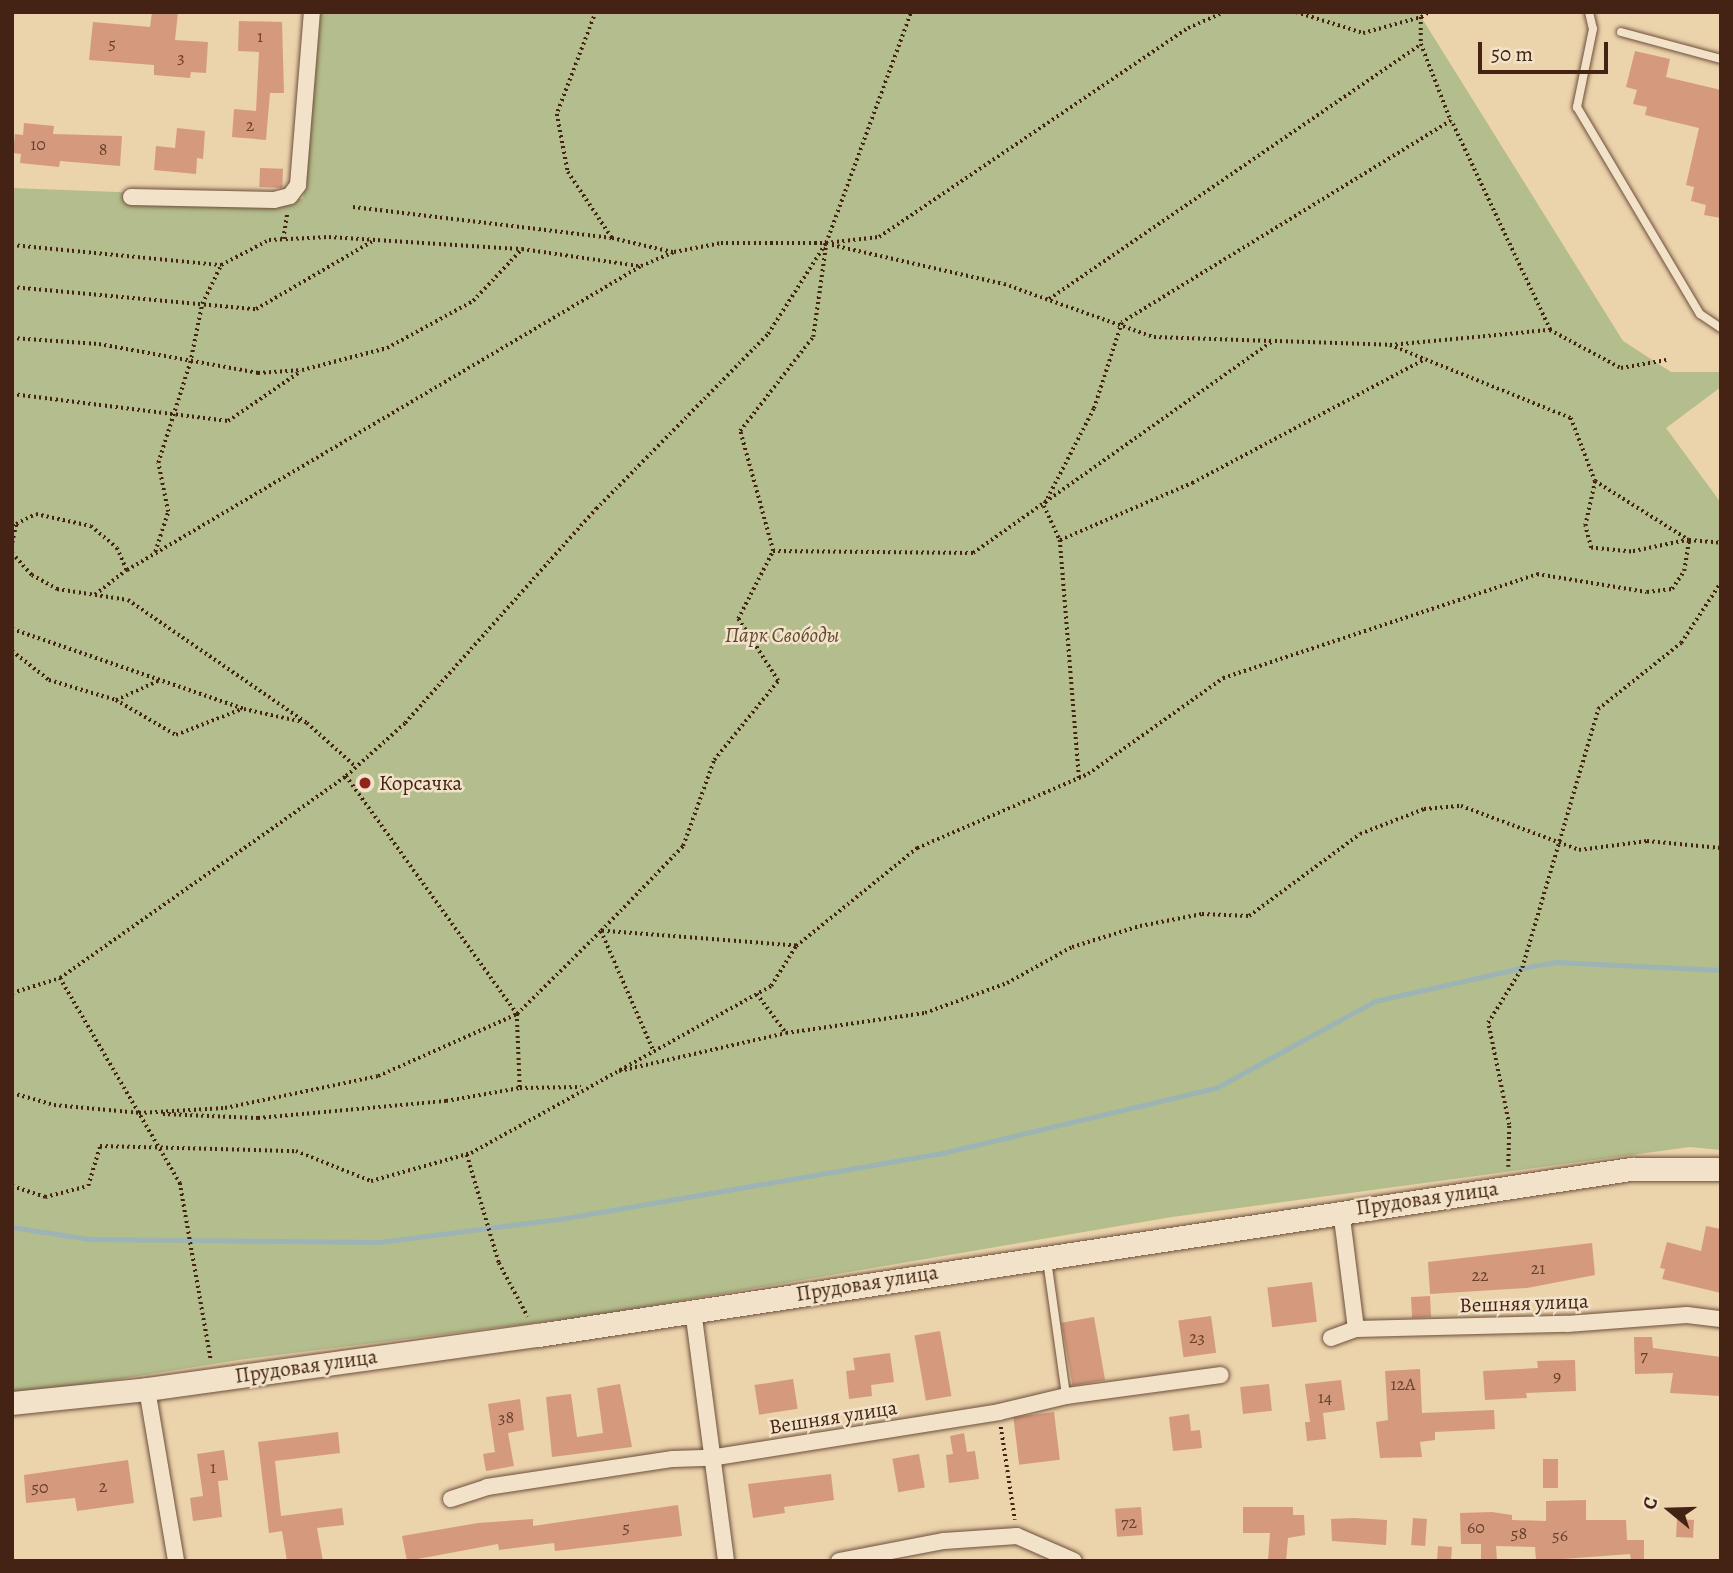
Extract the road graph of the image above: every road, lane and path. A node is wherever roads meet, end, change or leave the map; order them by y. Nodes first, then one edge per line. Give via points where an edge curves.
1 (312, 12) edge
2 (596, 12) edge
3 (911, 12) edge
4 (1224, 12) edge
5 (1296, 12) edge
6 (1429, 12) edge
7 (1589, 12) edge
8 (1420, 17) junction
9 (1621, 32) dead end
10 (1421, 44) junction
11 (1721, 59) edge
12 (1451, 121) junction
13 (290, 196) junction
14 (131, 197) dead end
15 (353, 207) dead end
16 (283, 239) junction
17 (612, 239) junction
18 (375, 240) junction
19 (827, 243) junction
20 (12, 245) edge
21 (522, 249) junction
22 (674, 252) junction
23 (221, 265) junction
24 (640, 266) junction
25 (12, 286) edge
26 (1048, 299) junction
27 (202, 304) junction
28 (1122, 323) junction
29 (1721, 328) edge
30 (1550, 330) junction
31 (12, 338) edge
32 (1273, 341) junction
33 (1390, 345) junction
34 (1425, 359) junction
35 (1666, 360) dead end
36 (190, 363) junction
37 (302, 370) junction
38 (12, 394) edge
39 (173, 414) junction
40 (1595, 481) junction
41 (1044, 506) junction
42 (1060, 540) junction
43 (1689, 540) junction
44 (1721, 542) edge
45 (12, 543) edge
46 (773, 551) junction
47 (155, 552) junction
48 (12, 553) edge
49 (127, 570) junction
50 (1721, 582) edge
51 (92, 598) junction
52 (12, 629) edge
53 (12, 651) edge
54 (160, 680) junction
55 (116, 700) junction
56 (244, 709) junction
57 (307, 723) junction
58 (354, 765) junction
59 (346, 776) junction
60 (1079, 778) junction
61 (1559, 847) junction
62 (1721, 848) edge
63 (601, 931) junction
64 (796, 946) junction
65 (61, 978) junction
66 (12, 993) edge
67 (757, 994) junction
68 (517, 1014) junction
69 (786, 1033) junction
70 (654, 1052) junction
71 (613, 1072) junction
72 (583, 1087) junction
73 (520, 1088) junction
74 (12, 1093) edge
75 (139, 1113) junction
76 (159, 1147) junction
77 (467, 1154) junction
78 (1721, 1169) edge
79 (12, 1186) edge
80 (1507, 1187) junction
81 (1341, 1210) junction
82 (1046, 1254) junction
83 (693, 1310) junction
84 (1721, 1319) edge
85 (1356, 1329) junction
86 (538, 1335) junction
87 (1331, 1338) dead end
88 (1221, 1375) dead end
89 (215, 1378) junction
90 (147, 1389) junction
91 (1066, 1396) junction
92 (12, 1403) edge
93 (999, 1412) junction
94 (710, 1458) junction
95 (451, 1499) dead end
96 (1017, 1536) junction
97 (176, 1561) edge
98 (726, 1561) edge
99 (839, 1561) edge
100 (1074, 1561) edge

1 - 13 street via 298,185
2 - 17 path via 557,114 568,172
3 - 19 path
4 - 19 path via 1188,28 879,237
5 - 8 path via 1363,33
6 - 8 path
7 - 29 lane via 1593,29 1577,107 1700,314
8 - 10 path
9 - 11 lane
10 - 12 path
10 - 26 path
12 - 28 path
12 - 30 path
13 - 14 street via 274,200
13 - 16 path
15 - 17 path
16 - 18 path
16 - 23 path via 269,240
17 - 22 path
18 - 21 path
18 - 27 path via 256,309
19 - 22 path via 722,243
19 - 26 path via 1004,284
19 - 46 path via 813,337 740,431
19 - 58 path via 768,334 596,509 405,723
20 - 23 path
21 - 24 path
21 - 37 path via 473,301 387,348
22 - 24 path
23 - 27 path
24 - 47 path
25 - 27 path
26 - 28 path
27 - 36 path
28 - 32 path via 1154,337
28 - 41 path via 1094,409
30 - 33 path
30 - 35 path via 1622,368
31 - 36 path via 99,344
32 - 33 path
32 - 41 path
33 - 34 path
34 - 40 path via 1572,418
34 - 42 path via 1192,483
36 - 37 path via 258,373
36 - 39 path
37 - 39 path via 228,421
38 - 39 path
39 - 47 path via 158,463 168,512
40 - 43 path
40 - 43 path via 1585,526 1591,548 1631,552
41 - 42 path
41 - 46 path via 973,553
42 - 60 path
43 - 44 path
43 - 60 path via 1684,571 1672,589 1647,592 1537,574 1223,678
45 - 49 path via 16,524 36,514 59,517 91,526 117,548
46 - 63 path via 738,619 778,681 714,760 683,846
47 - 49 path
48 - 51 path via 32,575 57,589
49 - 51 path
50 - 61 path via 1681,643 1598,709
51 - 57 path via 128,600
52 - 54 path
53 - 55 path via 49,680
54 - 55 path
54 - 56 path
55 - 56 path via 176,735
56 - 57 path
57 - 58 path
58 - 59 path
59 - 65 path
59 - 68 path
60 - 64 path via 917,848
61 - 62 path via 1579,850 1647,841
61 - 69 path via 1497,817 1461,806 1424,809 1360,834 1249,916 1202,914 1140,926 1072,947 1007,983 925,1013
61 - 80 path via 1522,968 1488,1023 1509,1125
63 - 64 path
63 - 68 path
63 - 70 path
64 - 67 path via 771,986
65 - 66 path
65 - 75 path
67 - 69 path
67 - 70 path
68 - 73 path
68 - 75 path via 378,1076 225,1108
69 - 71 path
70 - 71 path
71 - 72 path
72 - 73 path
72 - 77 path
73 - 75 path via 446,1101 258,1118
74 - 75 path via 54,1105
75 - 76 path
76 - 77 path via 296,1151 372,1181
76 - 79 path via 100,1146 88,1186 45,1197
76 - 89 path via 180,1183
77 - 86 path via 490,1239
78 - 80 main road, Прудовая улица via 1631,1169
80 - 81 main road, Прудовая улица
81 - 82 main road, Прудовая улица
81 - 85 street
82 - 83 main road, Прудовая улица
82 - 91 lane
83 - 86 main road, Прудовая улица
83 - 94 street
84 - 85 street, Вешняя улица via 1687,1315 1567,1324
85 - 87 street, Вешняя улица
86 - 89 main road, Прудовая улица
88 - 91 street, Вешняя улица
89 - 90 main road, Прудовая улица
90 - 92 main road, Прудовая улица
90 - 97 street
91 - 93 street, Вешняя улица
93 - 94 street, Вешняя улица
93 - 96 path
94 - 95 street, Вешняя улица via 673,1459 487,1488
94 - 98 street
96 - 99 street via 944,1541
96 - 100 street

